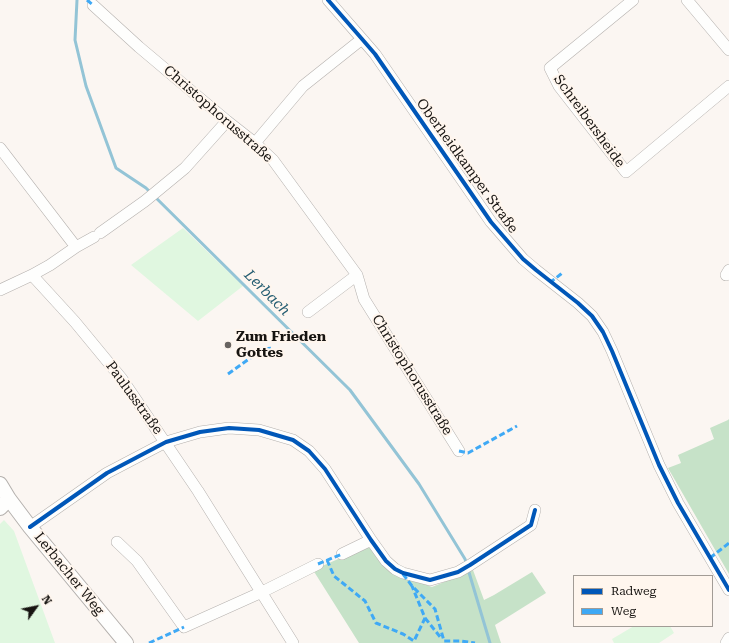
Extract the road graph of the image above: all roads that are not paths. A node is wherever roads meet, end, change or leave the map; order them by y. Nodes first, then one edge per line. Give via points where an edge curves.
1 (328, 0) edge
2 (633, 0) edge
3 (687, 0) edge
4 (93, 5) dead end
5 (362, 39) junction
6 (729, 50) edge
7 (729, 86) edge
8 (227, 121) junction
9 (255, 143) junction
10 (0, 148) edge
11 (76, 247) junction
12 (32, 275) junction
13 (357, 275) junction
14 (0, 290) edge
15 (308, 312) dead end
16 (166, 442) junction
17 (459, 452) dead end
18 (0, 484) edge
19 (4, 504) edge
20 (535, 510) dead end
21 (30, 527) junction
22 (371, 540) junction
23 (117, 542) dead end
24 (342, 554) dead end
25 (318, 564) dead end
26 (729, 590) edge
27 (262, 592) junction
28 (729, 638) edge
29 (126, 643) edge
30 (293, 643) edge
31 (726, 643) edge

1 - 5 street, Oberheidkamper Straße
2 - 7 street, Schreibersheide via 550,68 559,86 626,172
3 - 6 street
4 - 8 street, Christophorusstraße
5 - 9 street via 303,86
5 - 26 street, Oberheidkamper Straße via 491,222 523,259 592,316 612,350 659,465
8 - 9 street, Christophorusstraße
8 - 11 street via 185,168 153,195
9 - 13 street, Christophorusstraße via 273,160
10 - 11 street
11 - 12 street
12 - 14 street
12 - 16 street, Paulusstraße via 76,322 122,379
13 - 15 street
13 - 17 street, Christophorusstraße via 364,299
16 - 21 street via 107,473
16 - 22 street via 200,432 229,428 259,430 293,440 309,451 325,469
16 - 27 street, Paulusstraße
18 - 19 street, Lerbacher Weg
19 - 21 street, Lerbacher Weg
20 - 22 street via 531,525 458,572 430,580 403,574 395,569
21 - 29 street, Lerbacher Weg
22 - 24 street
23 - 27 street via 137,561 184,627
25 - 27 street
27 - 30 street, Paulusstraße
28 - 31 street

